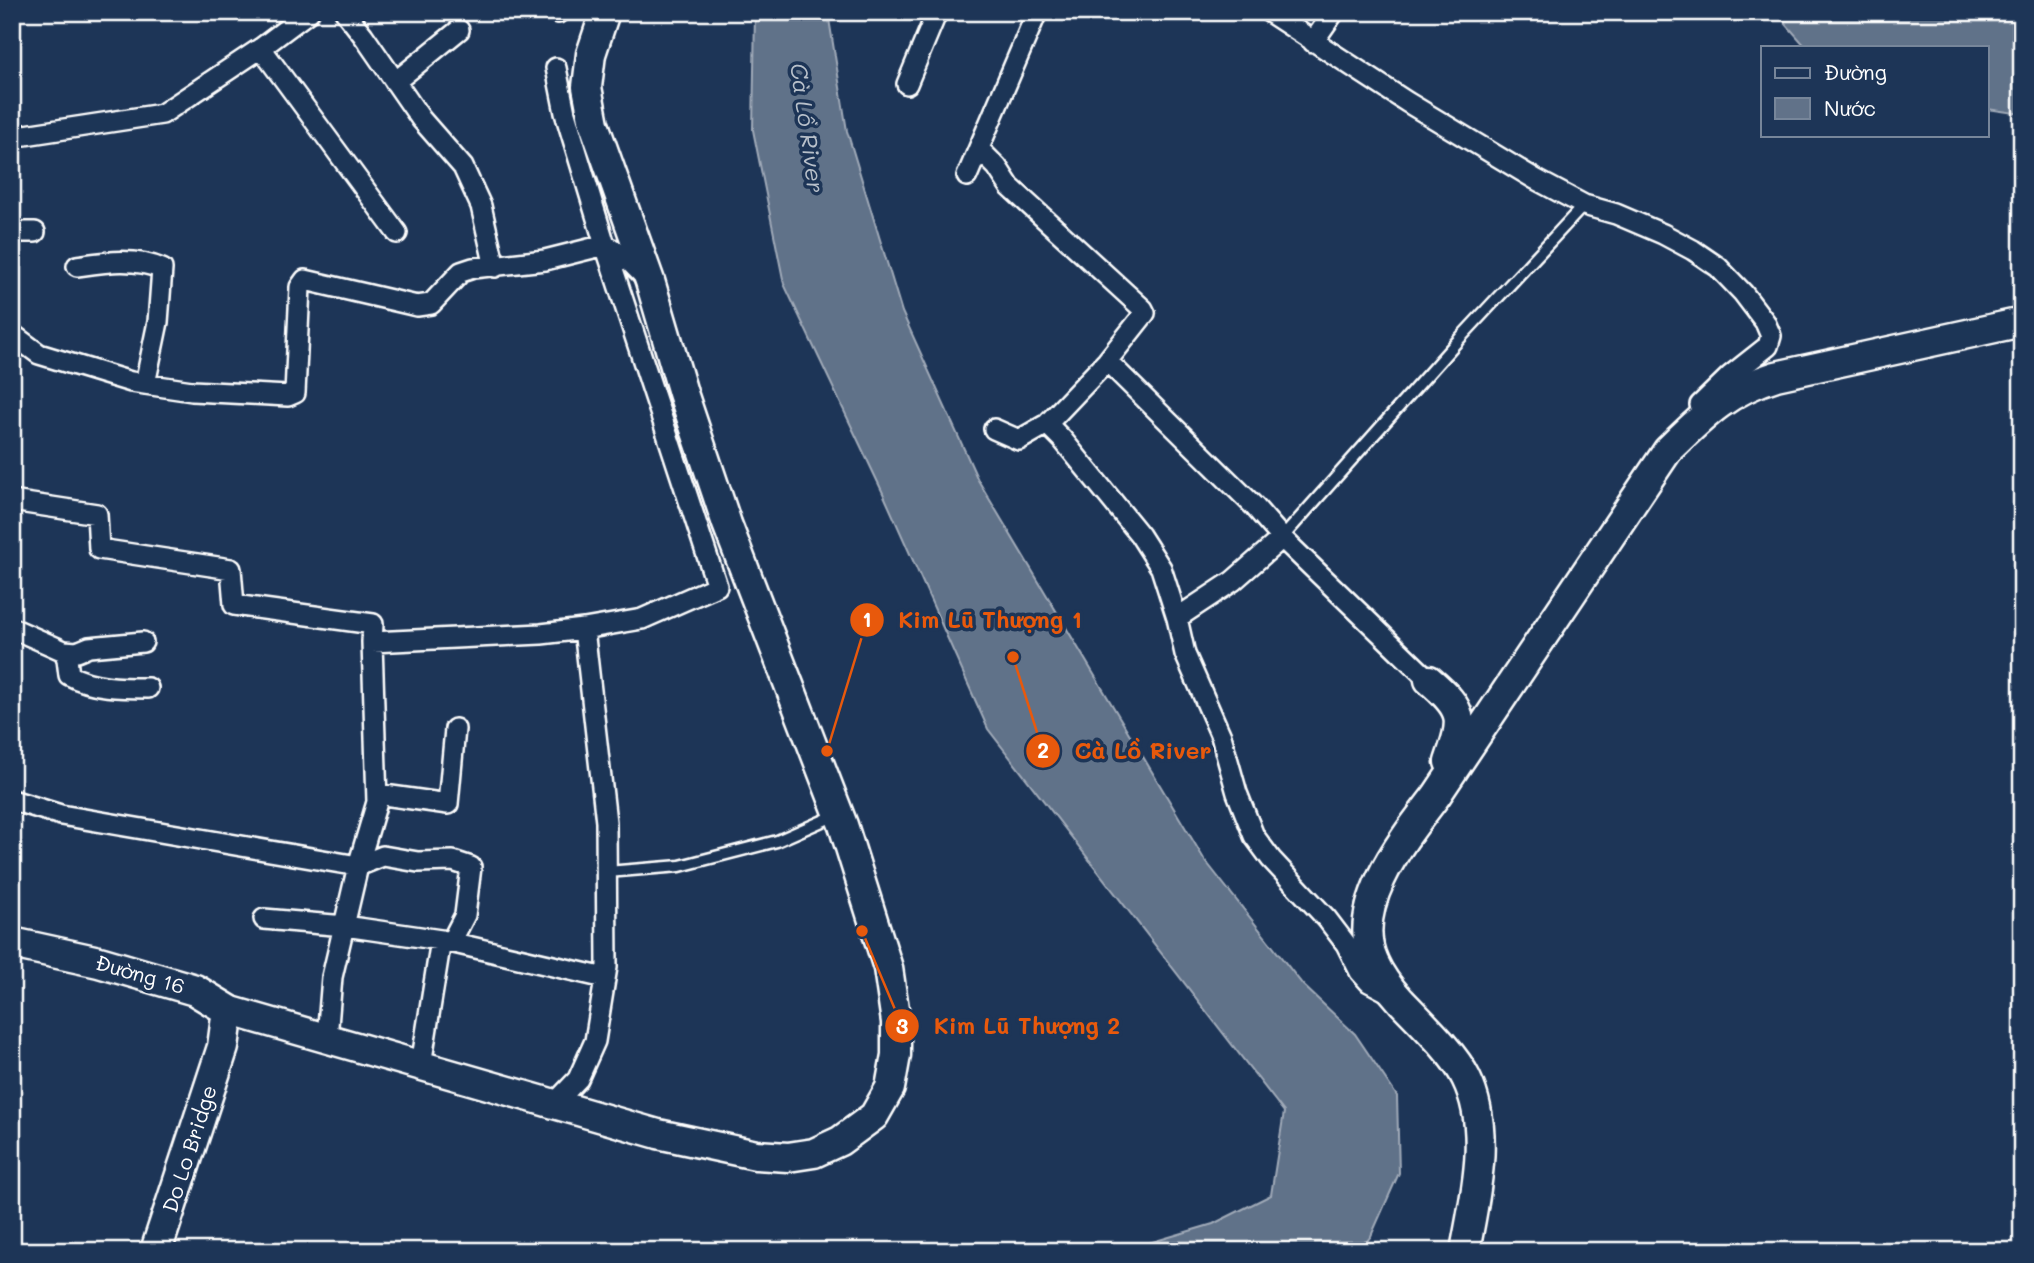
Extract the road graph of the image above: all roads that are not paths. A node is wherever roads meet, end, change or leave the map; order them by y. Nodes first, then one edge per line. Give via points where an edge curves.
1 (309, 12) edge
2 (345, 12) edge
3 (606, 12) edge
4 (937, 12) edge
5 (1037, 12) edge
6 (1269, 12) edge
7 (1334, 12) edge
8 (459, 30) dead end
9 (1313, 42) junction
10 (261, 48) junction
11 (556, 68) dead end
12 (396, 82) junction
13 (907, 84) dead end
14 (12, 137) edge
15 (979, 149) junction
16 (967, 176) dead end
17 (1584, 205) junction
18 (12, 232) edge
19 (35, 232) dead end
20 (397, 233) dead end
21 (605, 244) junction
22 (77, 266) dead end
23 (495, 267) junction
24 (650, 281) junction
25 (2022, 322) edge
26 (12, 334) edge
27 (1107, 361) junction
28 (145, 384) junction
29 (1047, 424) junction
30 (994, 429) dead end
31 (1668, 450) junction
32 (12, 501) edge
33 (727, 524) junction
34 (1282, 538) junction
35 (717, 586) junction
36 (1177, 618) junction
37 (12, 628) edge
38 (584, 629) junction
39 (143, 642) dead end
40 (372, 642) junction
41 (64, 651) junction
42 (1429, 680) joint
43 (148, 688) dead end
44 (455, 729) dead end
45 (377, 794) junction
46 (1436, 796) junction
47 (12, 800) edge
48 (839, 814) junction
49 (358, 866) junction
50 (607, 872) junction
51 (264, 919) dead end
52 (345, 926) junction
53 (446, 941) junction
54 (12, 943) edge
55 (605, 978) junction
56 (1399, 999) junction
57 (228, 1010) junction
58 (327, 1038) junction
59 (421, 1065) junction
60 (554, 1104) junction
61 (156, 1251) edge
62 (1465, 1251) edge

1 - 10 street
2 - 12 street
3 - 24 street via 591,54 587,88 594,124
4 - 13 street
5 - 15 street
6 - 9 street
7 - 9 street
8 - 12 street
9 - 17 street
10 - 14 street via 162,114
10 - 20 street
11 - 21 street
12 - 23 street via 463,167 481,206
15 - 16 street
15 - 27 street via 1010,187 1143,309 1143,319
17 - 31 street via 1663,234 1718,267 1743,293 1771,336 1768,346 1696,410
17 - 34 lane
18 - 19 street
21 - 23 street
21 - 24 street
21 - 35 street
22 - 28 street via 125,261 162,270 158,323
23 - 28 street via 461,272 431,304 417,306 305,280 300,287 293,395
24 - 33 street
25 - 31 street via 1755,383 1731,395
26 - 28 street via 39,354
27 - 29 street
27 - 34 street
29 - 30 street via 1019,440
29 - 36 street via 1140,535 1160,568
31 - 46 street
32 - 40 street via 97,514 99,549 232,569 234,605 373,624
33 - 35 street
33 - 48 street
34 - 36 street via 1233,581
34 - 42 street
35 - 38 street via 642,619
36 - 56 street via 1185,654 1222,736 1254,836 1340,935 1360,972
37 - 41 street
38 - 40 street
38 - 50 street via 606,822
39 - 41 street
40 - 45 street
41 - 43 street via 69,675 80,682
42 - 46 street via 1446,695 1460,723
44 - 45 street via 448,804
45 - 49 street
46 - 56 street via 1408,832 1378,884 1367,916 1373,961
47 - 49 street via 61,815
48 - 50 lane via 777,841 705,860
48 - 60 street via 888,968 896,1022 890,1088 874,1116 840,1141 814,1153 788,1157 658,1134
49 - 52 street
49 - 53 street via 383,856 471,867 465,915
50 - 55 street
51 - 52 street
52 - 53 street
52 - 58 street via 332,977
53 - 55 street
53 - 59 street
54 - 57 main road, Đường 16 via 195,990
55 - 60 street via 595,1041 578,1079
56 - 62 street via 1466,1077 1476,1106 1480,1147
57 - 58 street
57 - 61 main road, Do Lo Bridge via 223,1047
58 - 59 street
59 - 60 street

